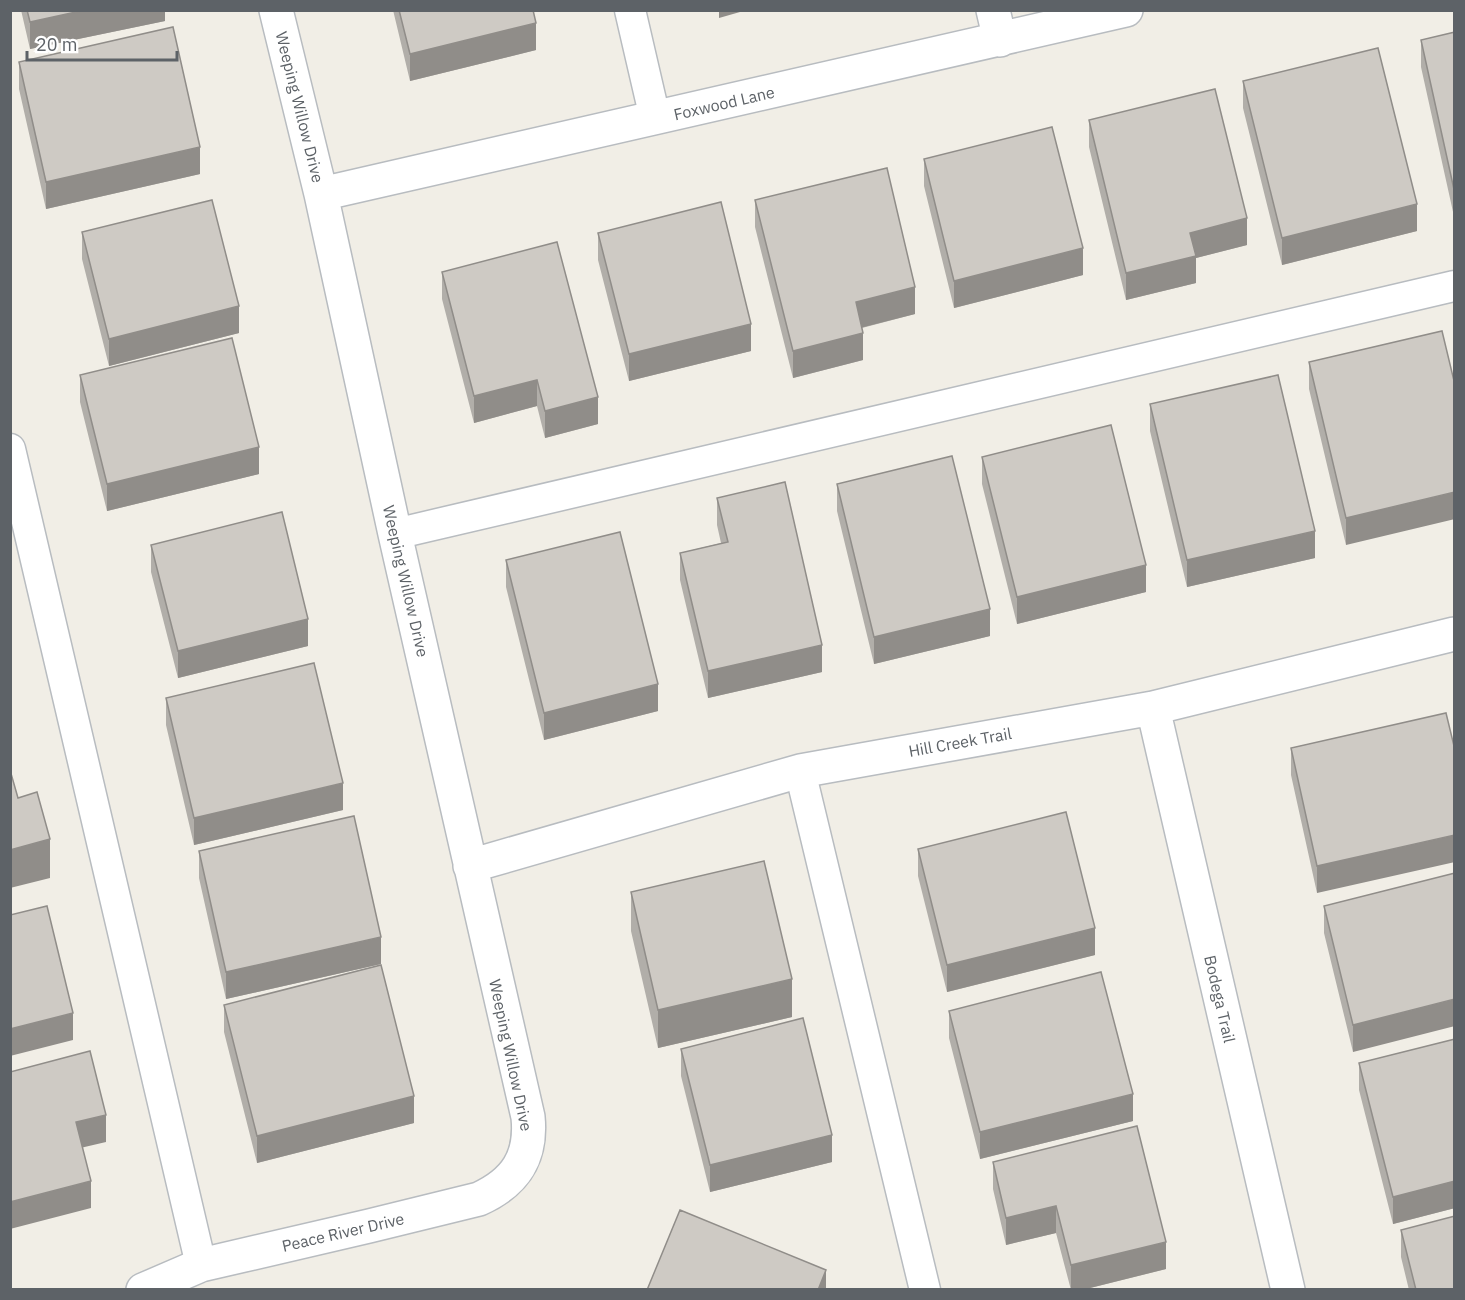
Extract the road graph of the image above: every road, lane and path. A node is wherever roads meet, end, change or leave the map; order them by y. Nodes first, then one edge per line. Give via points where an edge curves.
1 (276, 10) edge
2 (630, 10) edge
3 (1126, 10) edge
4 (996, 25) edge
5 (656, 118) junction
6 (321, 194) junction
7 (1455, 286) edge
8 (10, 448) edge
9 (395, 534) junction
10 (1455, 634) edge
11 (1153, 708) junction
12 (800, 771) junction
13 (470, 866) junction
14 (526, 1152) joint
15 (201, 1265) junction
16 (143, 1290) edge
17 (925, 1290) edge
18 (1288, 1290) edge

1 - 6 street, Weeping Willow Drive
2 - 5 lane
3 - 4 street, Foxwood Lane
4 - 5 street, Foxwood Lane
5 - 6 street, Foxwood Lane
6 - 9 street, Weeping Willow Drive
7 - 9 lane
8 - 15 lane
9 - 13 street, Weeping Willow Drive
10 - 11 street, Hill Creek Trail
11 - 12 street, Hill Creek Trail
11 - 18 street, Bodega Trail
12 - 13 street, Hill Creek Trail
12 - 17 lane
13 - 14 street, Weeping Willow Drive via 528,1117 530,1135
14 - 15 street, Peace River Drive via 508,1181 479,1198
15 - 16 street, Peace River Drive

